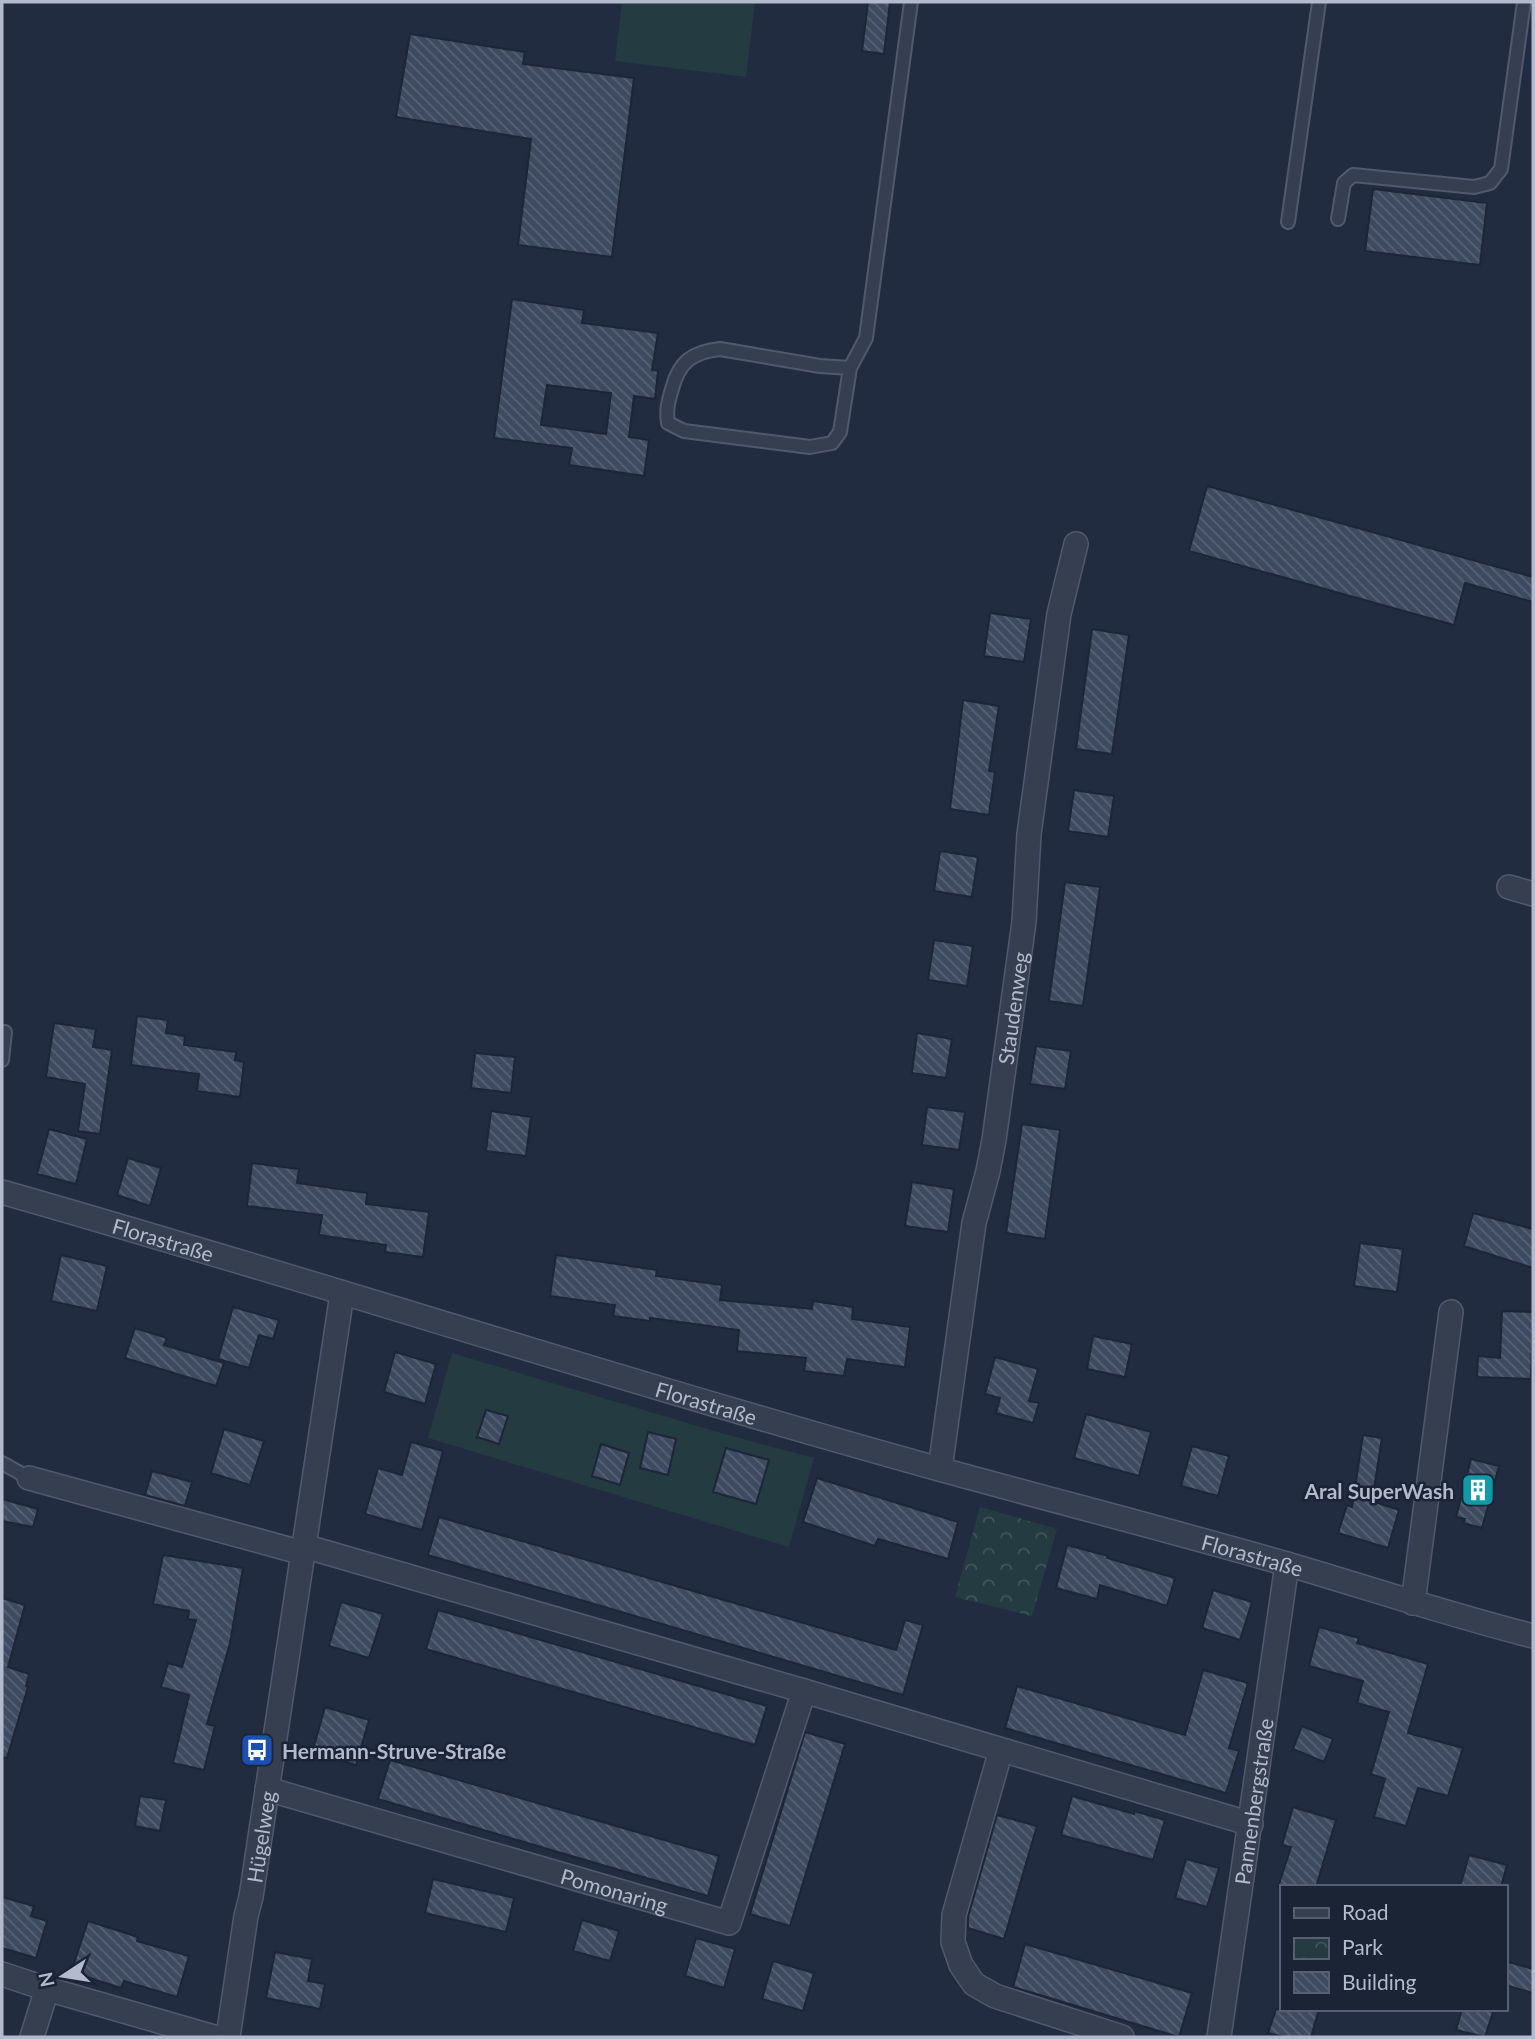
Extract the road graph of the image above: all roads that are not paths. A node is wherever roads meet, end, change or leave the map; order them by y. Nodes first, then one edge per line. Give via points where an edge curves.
1 (911, 2) edge
2 (1319, 2) edge
3 (1524, 2) edge
4 (1338, 219) dead end
5 (1288, 222) dead end
6 (850, 368) junction
7 (1076, 544) dead end
8 (1509, 887) dead end
9 (1533, 894) edge
10 (5, 1032) dead end
11 (2, 1060) edge
12 (2, 1192) edge
13 (342, 1294) junction
14 (1451, 1312) dead end
15 (2, 1463) edge
16 (940, 1469) junction
17 (29, 1478) joint
18 (304, 1550) junction
19 (1287, 1564) junction
20 (1413, 1603) junction
21 (1533, 1636) edge
22 (804, 1691) junction
23 (1001, 1750) junction
24 (267, 1789) junction
25 (1251, 1824) junction
26 (2, 1974) edge
27 (47, 1989) junction
28 (32, 2037) edge
29 (214, 2037) edge
30 (228, 2037) edge
31 (1122, 2037) edge
32 (1219, 2037) edge

1 - 6 lane via 866,338
2 - 5 lane
3 - 4 lane via 1500,169 1490,183 1474,187 1353,175 1344,183
6 - 6 lane via 709,350 677,371 666,410 668,423 684,431 810,447 832,443 840,432
7 - 16 street, Staudenweg via 1059,614 994,1140 974,1223
8 - 9 street
10 - 11 lane
12 - 13 street, Florastraße
13 - 16 street, Florastraße
13 - 18 street, Hügelweg
14 - 20 street
15 - 17 lane
16 - 19 street, Florastraße
17 - 18 street
18 - 22 street
18 - 24 street, Hügelweg
19 - 20 street, Florastraße
19 - 25 street, Pannenbergstraße
20 - 21 street, Florastraße
22 - 23 street
22 - 24 street, Pomonaring via 729,1923
23 - 25 street
23 - 31 street via 954,1915 953,1942 961,1965 974,1984 995,1996
24 - 30 street, Hügelweg
25 - 32 street, Pannenbergstraße
26 - 27 street
27 - 28 street
27 - 29 street

